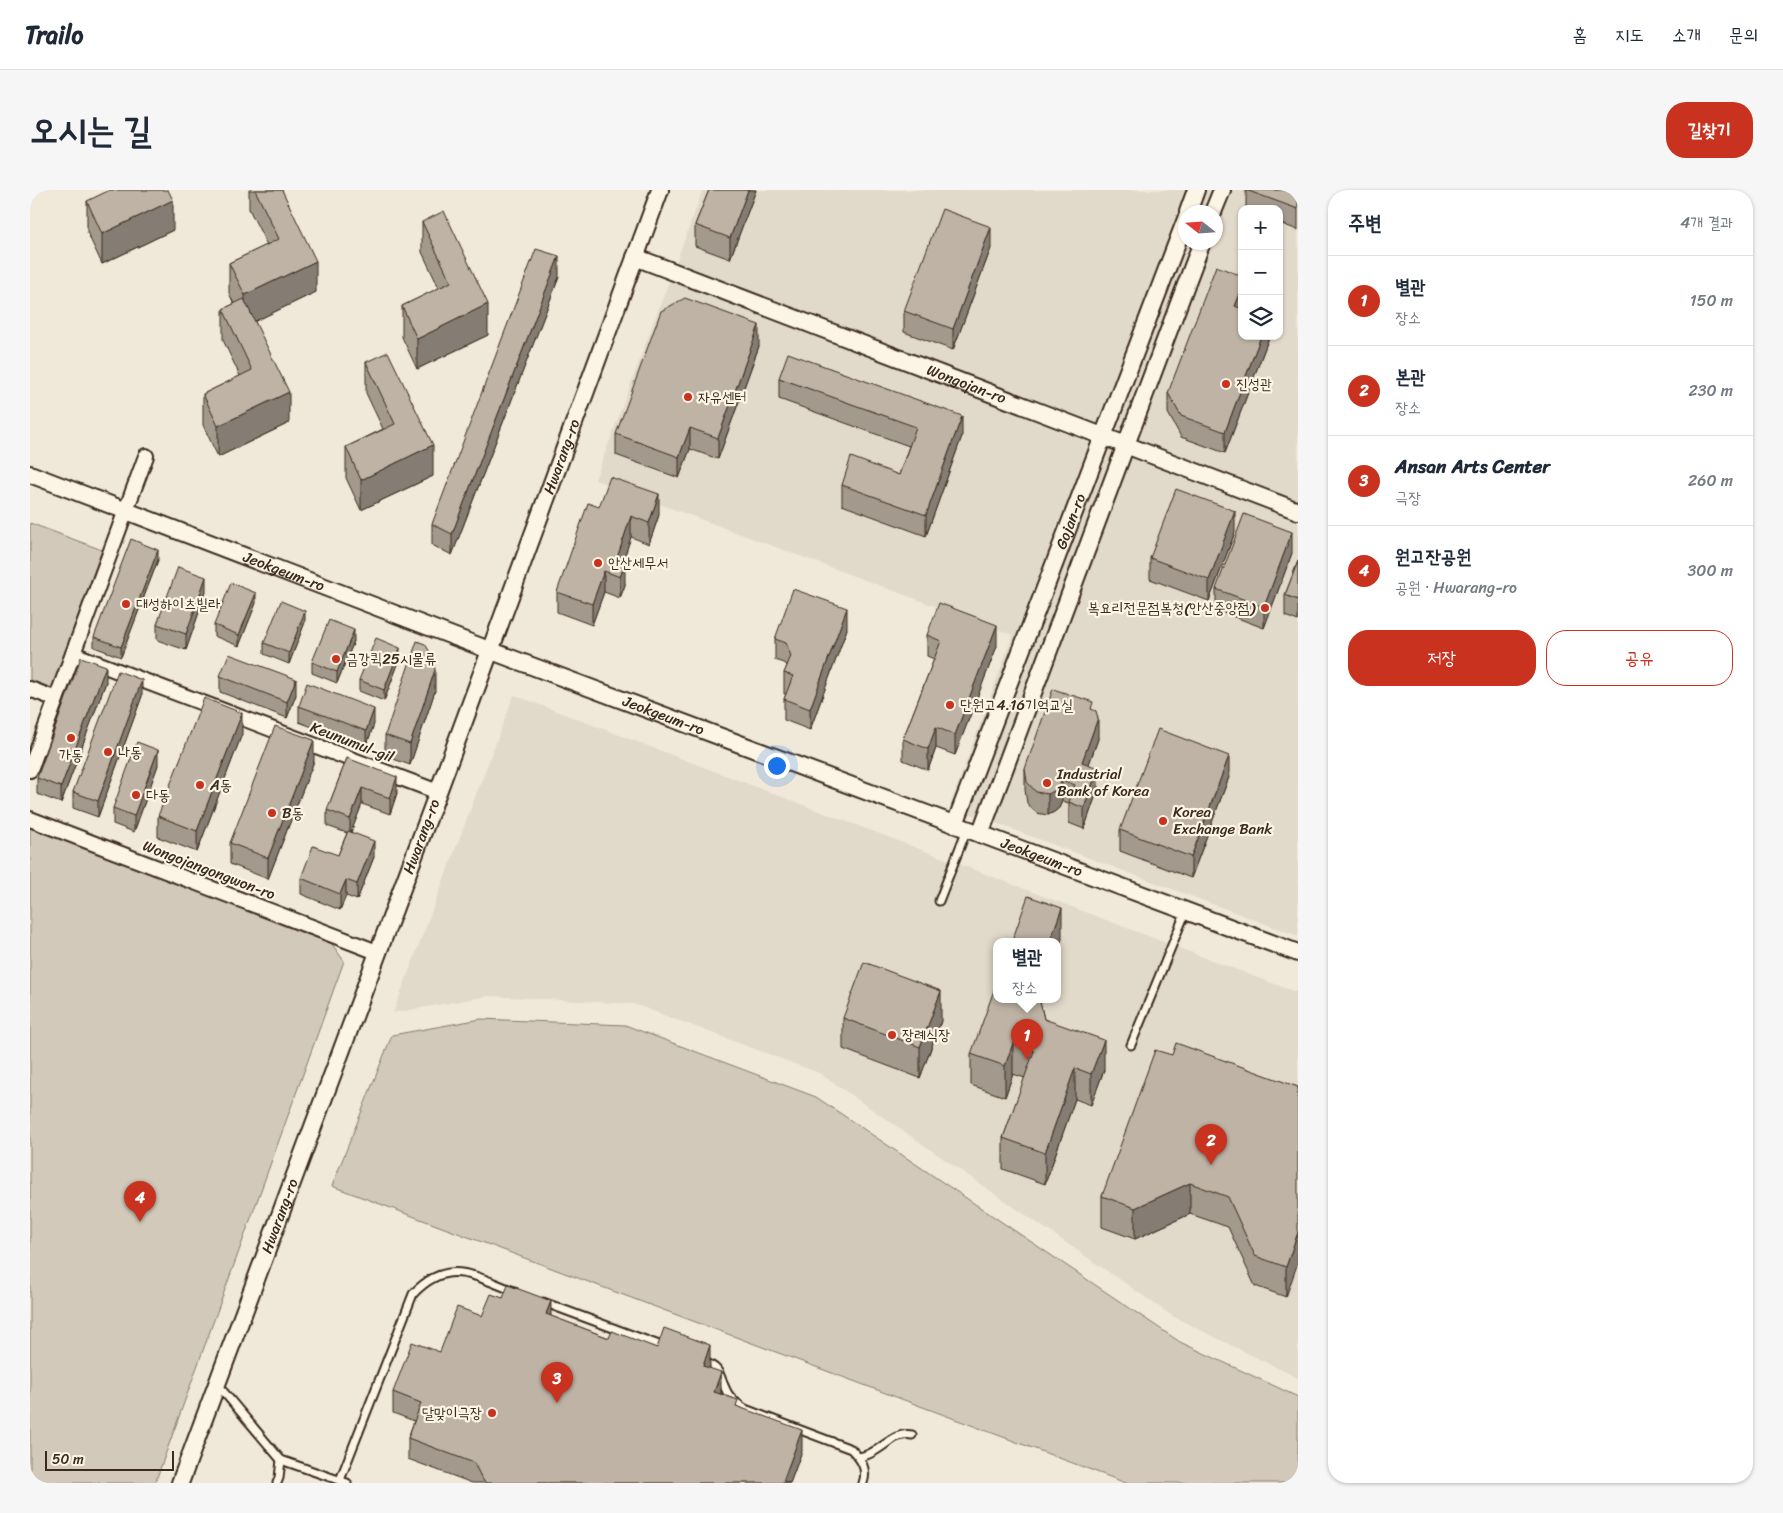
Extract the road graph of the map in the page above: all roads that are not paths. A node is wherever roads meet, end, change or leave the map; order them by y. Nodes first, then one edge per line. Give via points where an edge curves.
1 (660, 190) edge
2 (1196, 190) edge
3 (1222, 190) edge
4 (1191, 205) edge
5 (1216, 205) edge
6 (1178, 240) edge
7 (1199, 250) edge
8 (635, 257) junction
9 (1102, 437) junction
10 (1126, 445) junction
11 (146, 456) dead end
12 (30, 474) edge
13 (125, 510) junction
14 (1298, 511) edge
15 (489, 650) junction
16 (73, 654) junction
17 (30, 689) edge
18 (56, 699) junction
19 (30, 770) edge
20 (438, 792) junction
21 (30, 819) edge
22 (967, 829) junction
23 (938, 901) dead end
24 (1186, 911) junction
25 (377, 952) junction
26 (1298, 953) edge
27 (1131, 1045) dead end
28 (519, 1293) edge
29 (537, 1300) edge
30 (677, 1352) edge
31 (695, 1358) edge
32 (217, 1384) junction
33 (912, 1435) dead end
34 (860, 1457) junction
35 (281, 1460) junction
36 (344, 1482) edge
37 (180, 1483) edge
38 (277, 1483) edge
39 (863, 1483) edge

1 - 8 street, Hwarang-ro
2 - 4 street
3 - 5 street
6 - 9 street, Gojan-ro
7 - 10 street, Gojan-ro
8 - 9 street, Wongojan-ro
8 - 15 street, Hwarang-ro
9 - 10 street, Wongojan-ro
9 - 22 street, Gojan-ro
10 - 14 street, Wongojan-ro
10 - 22 street, Gojan-ro
11 - 13 street
12 - 13 street, Jeokgeum-ro
13 - 15 street, Jeokgeum-ro
13 - 16 street
15 - 20 street, Hwarang-ro
15 - 22 street, Jeokgeum-ro
16 - 18 street
16 - 20 street, Keunumul-gil
17 - 18 street
18 - 19 street
20 - 25 street, Hwarang-ro
21 - 25 street, Wongojangongwon-ro
22 - 23 lane
22 - 24 street, Jeokgeum-ro
24 - 26 street, Jeokgeum-ro
24 - 27 lane
25 - 32 street, Hwarang-ro
28 - 36 lane via 463,1272 447,1272 422,1284 413,1294
29 - 30 lane
31 - 34 lane via 714,1365 722,1376 726,1391 745,1409 851,1449
32 - 35 lane
32 - 37 street, Hwarang-ro
33 - 34 lane via 897,1436
34 - 39 lane via 864,1467
35 - 36 lane
35 - 38 lane

